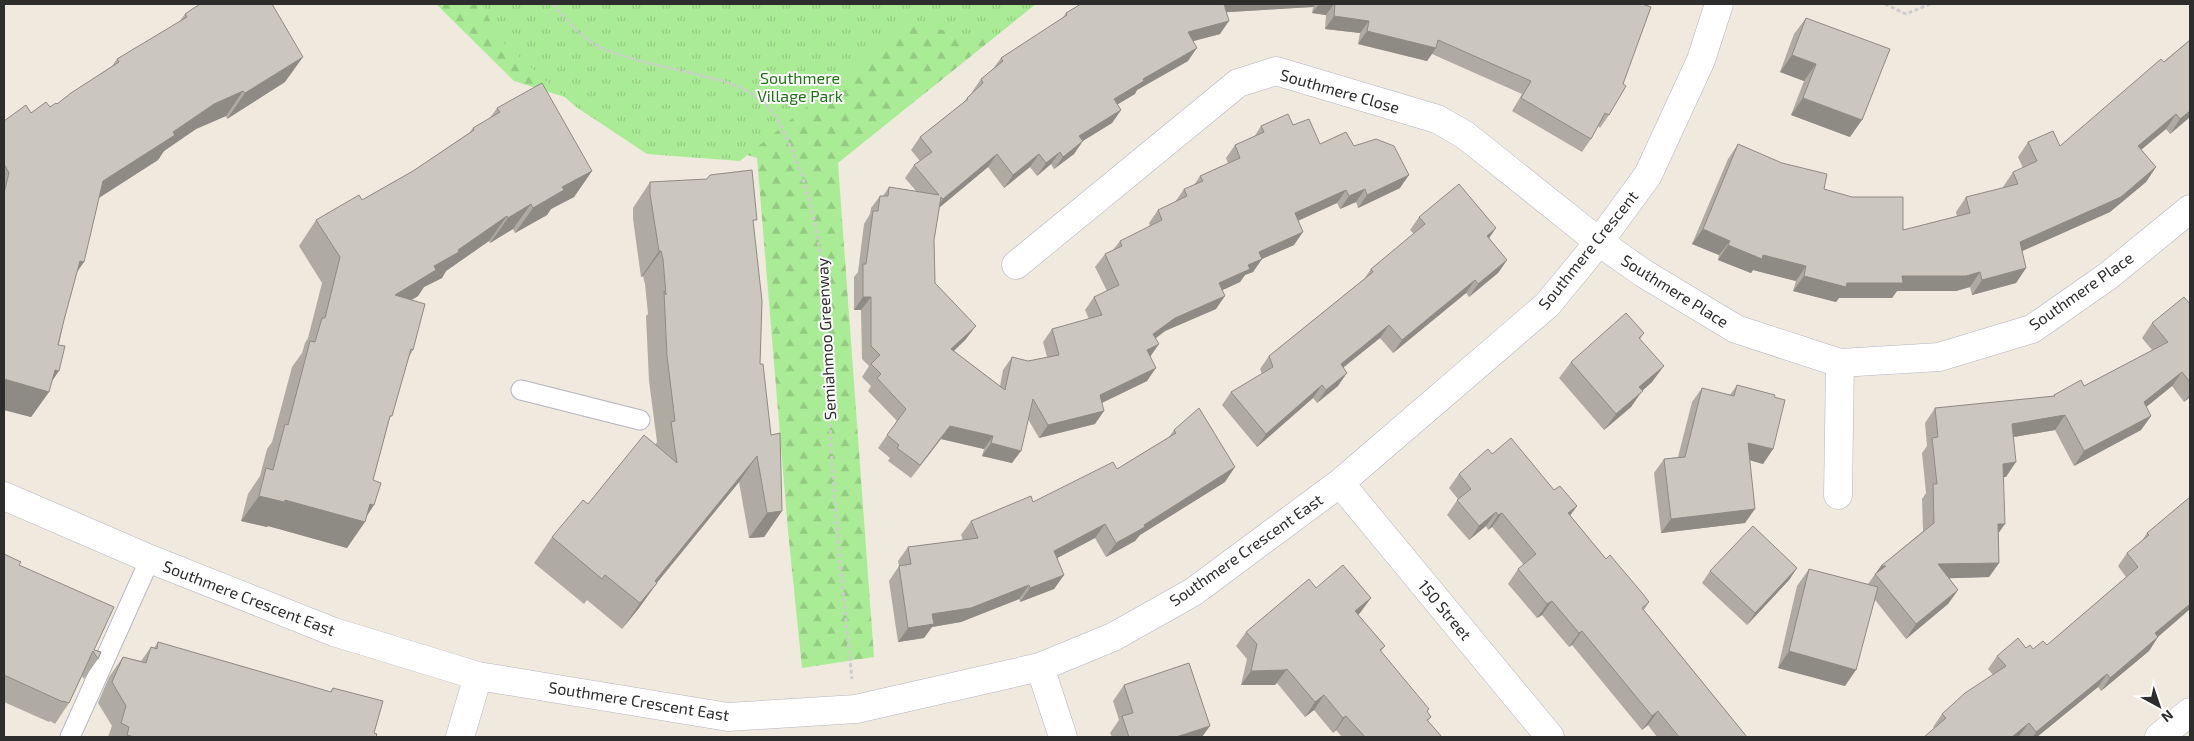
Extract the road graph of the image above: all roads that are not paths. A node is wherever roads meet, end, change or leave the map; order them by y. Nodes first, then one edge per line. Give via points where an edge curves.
1 (1719, 4) edge
2 (2190, 209) edge
3 (1599, 242) junction
4 (1016, 266) dead end
5 (1840, 363) junction
6 (522, 390) dead end
7 (640, 420) dead end
8 (1340, 483) junction
9 (1838, 495) dead end
10 (4, 496) edge
11 (150, 559) junction
12 (1040, 668) junction
13 (478, 676) junction
14 (2190, 712) edge
15 (70, 737) edge
16 (460, 737) edge
17 (1063, 737) edge
18 (1550, 737) edge
19 (2159, 737) edge

1 - 3 street, Southmere Crescent via 1701,60 1648,175
2 - 5 street, Southmere Place via 2108,276 2032,329 1939,357
3 - 4 street, Southmere Close via 1465,135 1437,119 1276,71 1238,83
3 - 5 street, Southmere Place via 1643,273 1736,329
3 - 8 street, Southmere Crescent via 1547,305
5 - 9 street
6 - 7 lane
8 - 12 street, Southmere Crescent East via 1193,592 1113,637
8 - 18 street, 150 Street
10 - 11 street, Southmere Crescent East
11 - 13 street, Southmere Crescent East via 334,632
11 - 15 lane
12 - 13 street, Southmere Crescent East via 856,709 728,717
12 - 17 street
13 - 16 street
14 - 19 street

